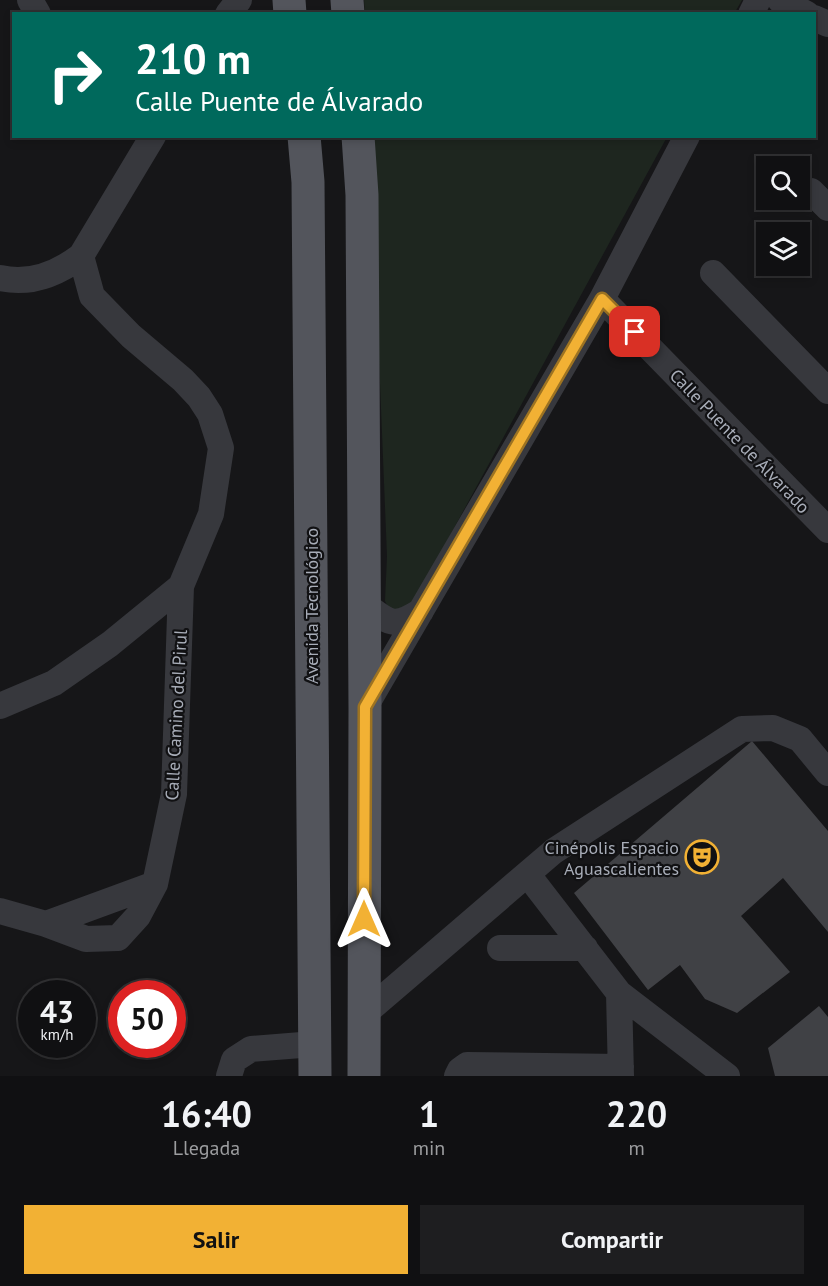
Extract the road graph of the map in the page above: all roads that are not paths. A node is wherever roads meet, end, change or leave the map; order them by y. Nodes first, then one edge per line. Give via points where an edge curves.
1 (239, 0) edge
2 (780, 0) edge
3 (230, 12) edge
4 (803, 12) edge
5 (152, 138) edge
6 (304, 138) edge
7 (358, 138) edge
8 (686, 138) edge
9 (81, 256) junction
10 (713, 273) dead end
11 (0, 278) edge
12 (602, 299) junction
13 (828, 391) edge
14 (828, 530) edge
15 (181, 586) junction
16 (364, 604) junction
17 (421, 611) junction
18 (0, 706) edge
19 (365, 707) junction
20 (828, 773) edge
21 (528, 875) junction
22 (155, 884) junction
23 (0, 911) edge
24 (46, 924) junction
25 (500, 948) dead end
26 (585, 948) junction
27 (619, 993) junction
28 (364, 1014) junction
29 (314, 1044) junction
30 (370, 1071) edge
31 (621, 1072) edge
32 (229, 1076) edge
33 (315, 1076) edge
34 (457, 1076) edge
35 (727, 1076) edge

1 - 3 street
2 - 4 street
5 - 9 street
6 - 29 main road, Avenida Tecnológico via 308,194
7 - 16 main road via 362,195
8 - 12 street
9 - 11 street via 66,267 33,280
9 - 15 street via 92,296 183,380 210,414 220,448 211,514
10 - 13 street
12 - 14 street, Calle Puente de Álvarado
12 - 17 street
15 - 18 street via 54,683
15 - 22 street, Calle Camino del Pirul via 174,794
16 - 17 street via 394,622 405,621
16 - 19 main road
17 - 19 street
19 - 28 main road
20 - 21 street via 800,740 773,728 742,729 554,851
21 - 26 street
21 - 28 street
22 - 24 street
22 - 24 street, Calle Camino del Pirul via 138,916 118,938 86,939
23 - 24 street
25 - 26 street
26 - 27 street
27 - 31 street
27 - 35 street
28 - 30 main road
29 - 32 street via 251,1049 234,1060
29 - 33 main road, Avenida Tecnológico
31 - 34 street via 467,1065

